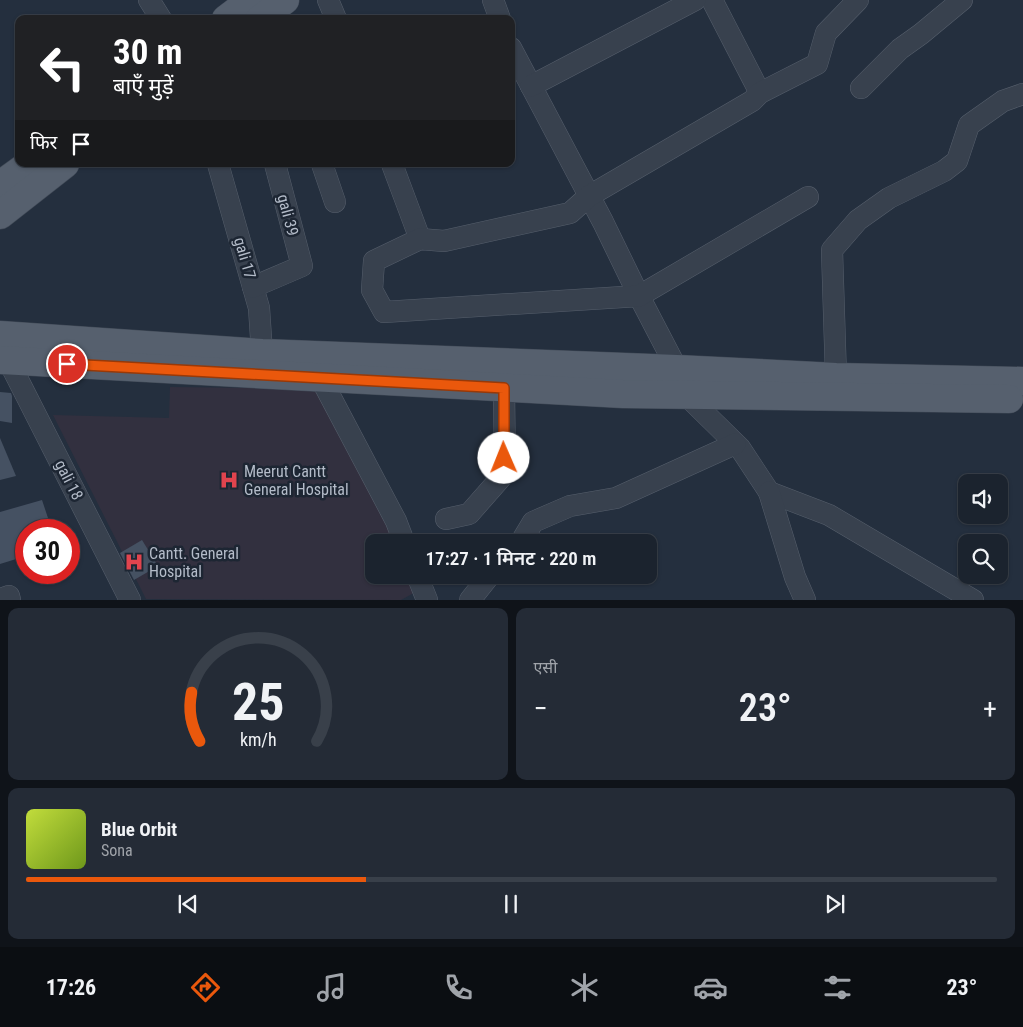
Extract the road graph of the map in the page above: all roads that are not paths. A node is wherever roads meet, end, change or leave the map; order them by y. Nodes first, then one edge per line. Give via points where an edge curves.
1 (149, 0) edge
2 (250, 0) edge
3 (285, 0) edge
4 (328, 0) edge
5 (492, 0) edge
6 (696, 0) edge
7 (712, 0) edge
8 (858, 0) edge
9 (962, 0) edge
10 (159, 15) edge
11 (231, 15) edge
12 (265, 15) edge
13 (334, 15) edge
14 (498, 15) edge
15 (515, 56) edge
16 (531, 86) junction
17 (861, 88) dead end
18 (760, 93) junction
19 (1023, 94) edge
20 (25, 167) edge
21 (61, 167) edge
22 (219, 167) edge
23 (276, 167) edge
24 (323, 167) edge
25 (393, 167) edge
26 (0, 185) edge
27 (589, 196) junction
28 (808, 197) dead end
29 (336, 202) dead end
30 (0, 215) edge
31 (420, 239) junction
32 (253, 287) junction
33 (639, 296) junction
34 (0, 335) edge
35 (262, 353) junction
36 (4, 360) edge
37 (677, 369) junction
38 (836, 377) junction
39 (320, 378) junction
40 (1023, 381) edge
41 (504, 388) junction
42 (687, 396) junction
43 (1023, 400) edge
44 (735, 444) junction
45 (770, 492) junction
46 (446, 519) dead end
47 (401, 534) edge
48 (526, 534) edge
49 (421, 584) edge
50 (483, 584) edge
51 (0, 599) edge
52 (10, 600) edge
53 (130, 600) edge
54 (427, 600) edge
55 (470, 600) edge
56 (805, 600) edge
57 (973, 600) edge

1 - 10 street
2 - 11 main road
3 - 12 main road
4 - 13 street
5 - 14 street
6 - 16 street
7 - 18 street
8 - 18 street via 826,33 817,64
9 - 17 street via 900,49
15 - 16 street
16 - 27 street
18 - 27 street via 752,101
19 - 38 street via 1003,101 969,125 957,161 944,171 889,198 858,220 832,250
20 - 26 main road
21 - 30 main road
22 - 32 street, gali 17
23 - 32 street, gali 39 via 302,266
24 - 29 street
25 - 31 street
27 - 31 street via 570,214 444,241
27 - 33 street
28 - 33 street
31 - 33 street via 374,261 372,290 384,312
32 - 35 street, gali 17 via 259,308
33 - 37 street
34 - 35 main road
35 - 37 main road
36 - 39 main road
36 - 53 street, gali 18
37 - 38 main road
37 - 42 street
38 - 40 main road
39 - 41 main road
39 - 47 street
41 - 42 main road
41 - 46 street via 505,473 469,514
42 - 43 main road
42 - 44 street
44 - 45 street
44 - 48 street via 616,498 570,506 533,522
45 - 56 street
45 - 57 street via 829,516
49 - 54 street
50 - 55 street
51 - 52 street via 9,596

